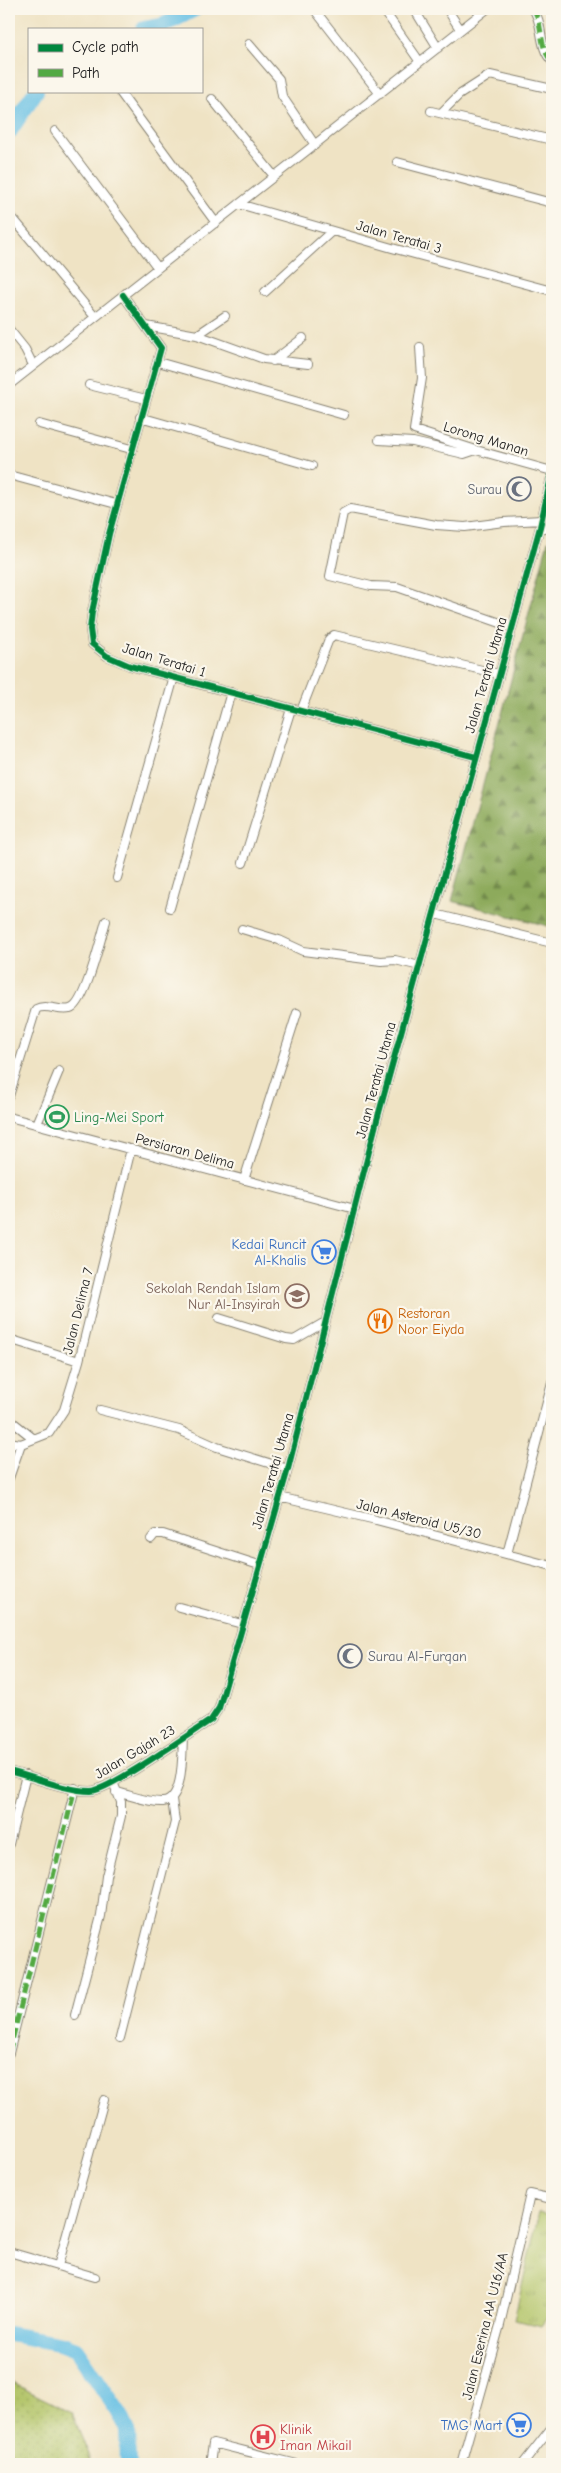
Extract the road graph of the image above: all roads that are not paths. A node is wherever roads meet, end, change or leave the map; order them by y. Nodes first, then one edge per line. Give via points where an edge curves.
1 (314, 9) edge
2 (384, 9) edge
3 (414, 9) edge
4 (447, 9) edge
5 (487, 9) edge
6 (533, 9) edge
7 (460, 29) junction
8 (248, 44) dead end
9 (438, 48) junction
10 (552, 61) edge
11 (420, 62) junction
12 (552, 89) edge
13 (120, 92) edge
14 (380, 94) junction
15 (212, 98) dead end
16 (430, 111) dead end
17 (441, 113) junction
18 (55, 131) dead end
19 (552, 140) edge
20 (316, 145) junction
21 (397, 162) dead end
22 (274, 176) junction
23 (552, 203) edge
24 (239, 204) junction
25 (11, 216) dead end
26 (216, 223) junction
27 (332, 231) junction
28 (158, 268) junction
29 (552, 291) edge
30 (265, 292) dead end
31 (123, 295) junction
32 (226, 316) dead end
33 (95, 317) junction
34 (146, 326) junction
35 (9, 329) edge
36 (197, 334) junction
37 (303, 338) dead end
38 (420, 347) dead end
39 (273, 361) junction
40 (158, 362) junction
41 (308, 364) dead end
42 (33, 366) junction
43 (9, 384) edge
44 (88, 385) dead end
45 (146, 399) junction
46 (344, 415) dead end
47 (140, 417) junction
48 (39, 424) dead end
49 (380, 440) dead end
50 (131, 449) junction
51 (476, 450) junction
52 (312, 466) dead end
53 (552, 472) edge
54 (9, 475) edge
55 (116, 504) junction
56 (541, 524) junction
57 (552, 529) edge
58 (512, 627) junction
59 (500, 674) junction
60 (174, 677) junction
61 (231, 692) junction
62 (291, 708) junction
63 (301, 711) junction
64 (476, 757) junction
65 (243, 863) dead end
66 (117, 878) dead end
67 (170, 908) dead end
68 (435, 914) junction
69 (106, 921) dead end
70 (242, 929) dead end
71 (552, 943) edge
72 (420, 966) junction
73 (297, 1013) dead end
74 (58, 1071) dead end
75 (9, 1096) edge
76 (9, 1117) edge
77 (37, 1124) junction
78 (131, 1150) junction
79 (244, 1180) junction
80 (355, 1209) junction
81 (219, 1318) dead end
82 (325, 1322) junction
83 (9, 1339) edge
84 (79, 1361) junction
85 (552, 1384) edge
86 (100, 1410) dead end
87 (9, 1419) edge
88 (34, 1439) junction
89 (9, 1442) edge
90 (21, 1444) junction
91 (288, 1469) junction
92 (9, 1478) edge
93 (280, 1497) junction
94 (151, 1539) dead end
95 (506, 1554) junction
96 (259, 1565) junction
97 (552, 1566) edge
98 (179, 1607) dead end
99 (242, 1624) junction
100 (223, 1693) joint
101 (183, 1738) junction
102 (9, 1771) edge
103 (26, 1775) junction
104 (113, 1782) junction
105 (75, 1788) junction
106 (116, 1792) junction
107 (172, 1799) junction
108 (9, 1844) edge
109 (74, 2015) dead end
110 (120, 2038) dead end
111 (9, 2053) edge
112 (104, 2100) dead end
113 (552, 2199) edge
114 (9, 2252) edge
115 (58, 2266) junction
116 (95, 2277) dead end
117 (552, 2427) edge
118 (210, 2464) edge
119 (297, 2464) edge
120 (461, 2464) edge
121 (523, 2464) edge

1 - 14 street
2 - 11 street
3 - 9 street
4 - 7 street
5 - 7 street
6 - 10 street
7 - 9 street
8 - 20 street via 279,80 282,96
9 - 11 street
11 - 14 street
12 - 17 street via 490,75 458,95
13 - 26 street
14 - 20 street
15 - 22 street
16 - 17 street
17 - 19 street
18 - 28 street
20 - 22 street
21 - 23 street
22 - 24 street
24 - 26 street
24 - 27 street, Jalan Teratai 3
25 - 33 street
26 - 28 street
27 - 29 street, Jalan Teratai 3
27 - 30 street
28 - 31 street
31 - 33 street
31 - 34 street, Jalan Teratai 1
32 - 36 street
33 - 42 street
34 - 36 street
34 - 40 street, Jalan Teratai 1 via 160,345
35 - 42 street via 25,349
36 - 39 street
37 - 39 street
38 - 51 street, Lorong Manan via 422,378 414,430
39 - 41 street
40 - 45 street, Jalan Teratai 1
40 - 46 street
42 - 43 street
44 - 45 street
45 - 47 street, Jalan Teratai 1
47 - 50 street, Jalan Teratai 1
47 - 52 street
48 - 50 street
49 - 51 street via 413,442 464,454
50 - 55 street, Jalan Teratai 1
51 - 53 street, Lorong Manan
53 - 56 street, Jalan Teratai Utama
54 - 55 street
55 - 60 street, Jalan Teratai 1 via 92,612 90,639 107,656 130,666
56 - 57 street
56 - 58 street, Jalan Teratai Utama
56 - 58 street via 504,522 465,527 436,525 350,509 343,513 330,576 371,586 397,587
58 - 59 street, Jalan Teratai Utama
59 - 63 street via 334,635 329,639
59 - 64 street, Jalan Teratai Utama
60 - 61 street, Jalan Teratai 1
60 - 66 street
61 - 62 street, Jalan Teratai 1
61 - 67 street
62 - 63 street, Jalan Teratai 1
62 - 65 street
63 - 64 street, Jalan Teratai 1
64 - 68 street, Jalan Teratai Utama
68 - 71 street
68 - 72 street, Jalan Teratai Utama
69 - 75 street via 84,992 76,1006 68,1010 36,1009
70 - 72 street via 303,951 395,960
72 - 80 street, Jalan Teratai Utama
73 - 79 street
74 - 77 street
76 - 77 street, Persiaran Delima
77 - 78 street, Persiaran Delima
78 - 79 street, Persiaran Delima
78 - 84 street, Jalan Delima 7
79 - 80 street, Persiaran Delima
80 - 82 street, Jalan Teratai Utama
81 - 82 street via 294,1340
82 - 91 street, Jalan Teratai Utama
83 - 84 street
84 - 88 street, Jalan Delima 7 via 57,1423 49,1433
85 - 95 street
86 - 91 street via 179,1430 217,1447
87 - 88 street
88 - 90 street, Jalan Delima 7
89 - 90 street
90 - 92 street
91 - 93 street, Jalan Teratai Utama
93 - 95 street, Jalan Asteroid U5/30
93 - 96 street, Jalan Teratai Utama
94 - 96 street via 154,1534 163,1534
95 - 97 street, Jalan Asteroid U5/30
96 - 99 street, Jalan Teratai Utama
98 - 99 street
99 - 100 street, Jalan Teratai Utama
100 - 101 street, Jalan Gajah 23 via 216,1714
101 - 104 street, Jalan Gajah 23
101 - 107 street via 178,1789
102 - 103 street, Jalan Gajah 23
103 - 105 street, Jalan Gajah 23
103 - 108 street
104 - 105 street, Jalan Gajah 23 via 94,1791
104 - 106 street
105 - 111 street
106 - 107 street via 154,1801
106 - 109 street via 121,1802 121,1816 106,1876 101,1916
107 - 110 street via 175,1822
112 - 115 street
113 - 120 street, Jalan Eserina AA U16/AA via 530,2194 500,2325
114 - 115 street
115 - 116 street
117 - 121 street
118 - 119 street via 213,2443

